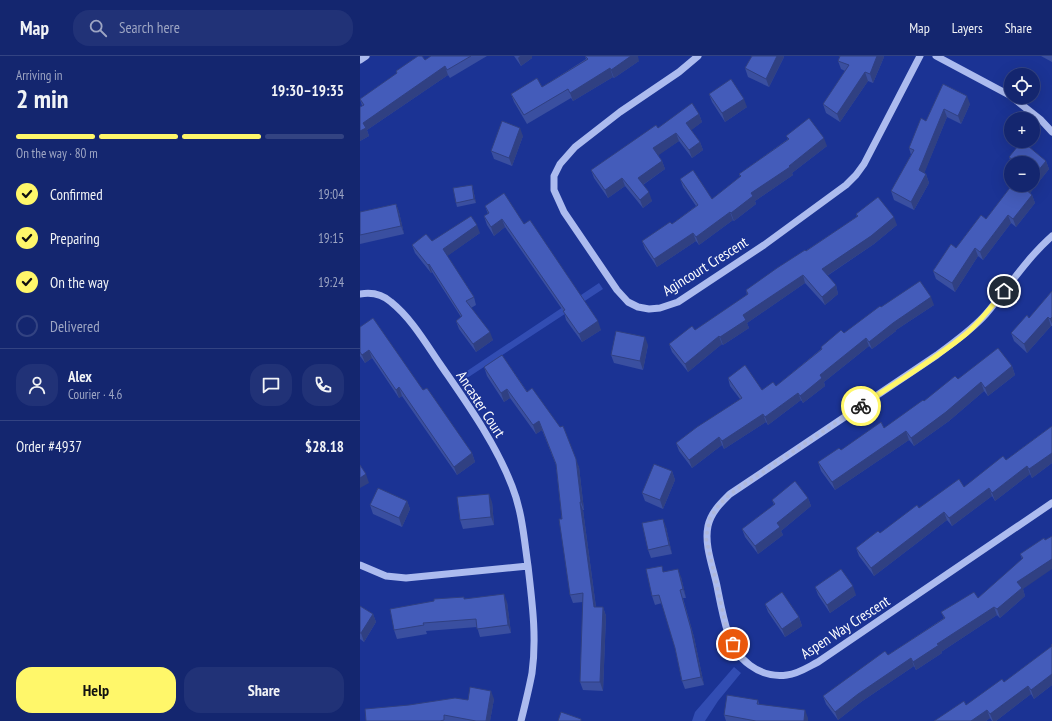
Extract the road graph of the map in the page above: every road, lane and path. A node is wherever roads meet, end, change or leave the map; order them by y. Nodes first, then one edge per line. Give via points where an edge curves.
1 (366, 56) edge
2 (698, 56) edge
3 (920, 56) edge
4 (936, 56) edge
5 (360, 60) edge
6 (1004, 93) edge
7 (1021, 104) edge
8 (1052, 132) edge
9 (1052, 236) edge
10 (360, 294) edge
11 (1052, 504) edge
12 (360, 565) edge
13 (528, 566) junction
14 (521, 721) edge

1 - 5 street
2 - 3 street, Agincourt Crescent via 584,140 564,158 554,176 554,190 574,228 617,290 633,305 643,308 660,308 683,298 764,245 846,185 864,164
4 - 6 street
7 - 8 street
9 - 11 street, Aspen Way Crescent via 1036,251 986,314 968,332 730,494 719,505 710,518 706,538 728,635 738,654 760,671 777,676 801,671
10 - 13 street, Ancaster Court via 384,297 403,313 483,430 505,468 519,504
12 - 13 street via 386,576 406,578
13 - 14 street, Ancaster Court via 534,617 532,673

